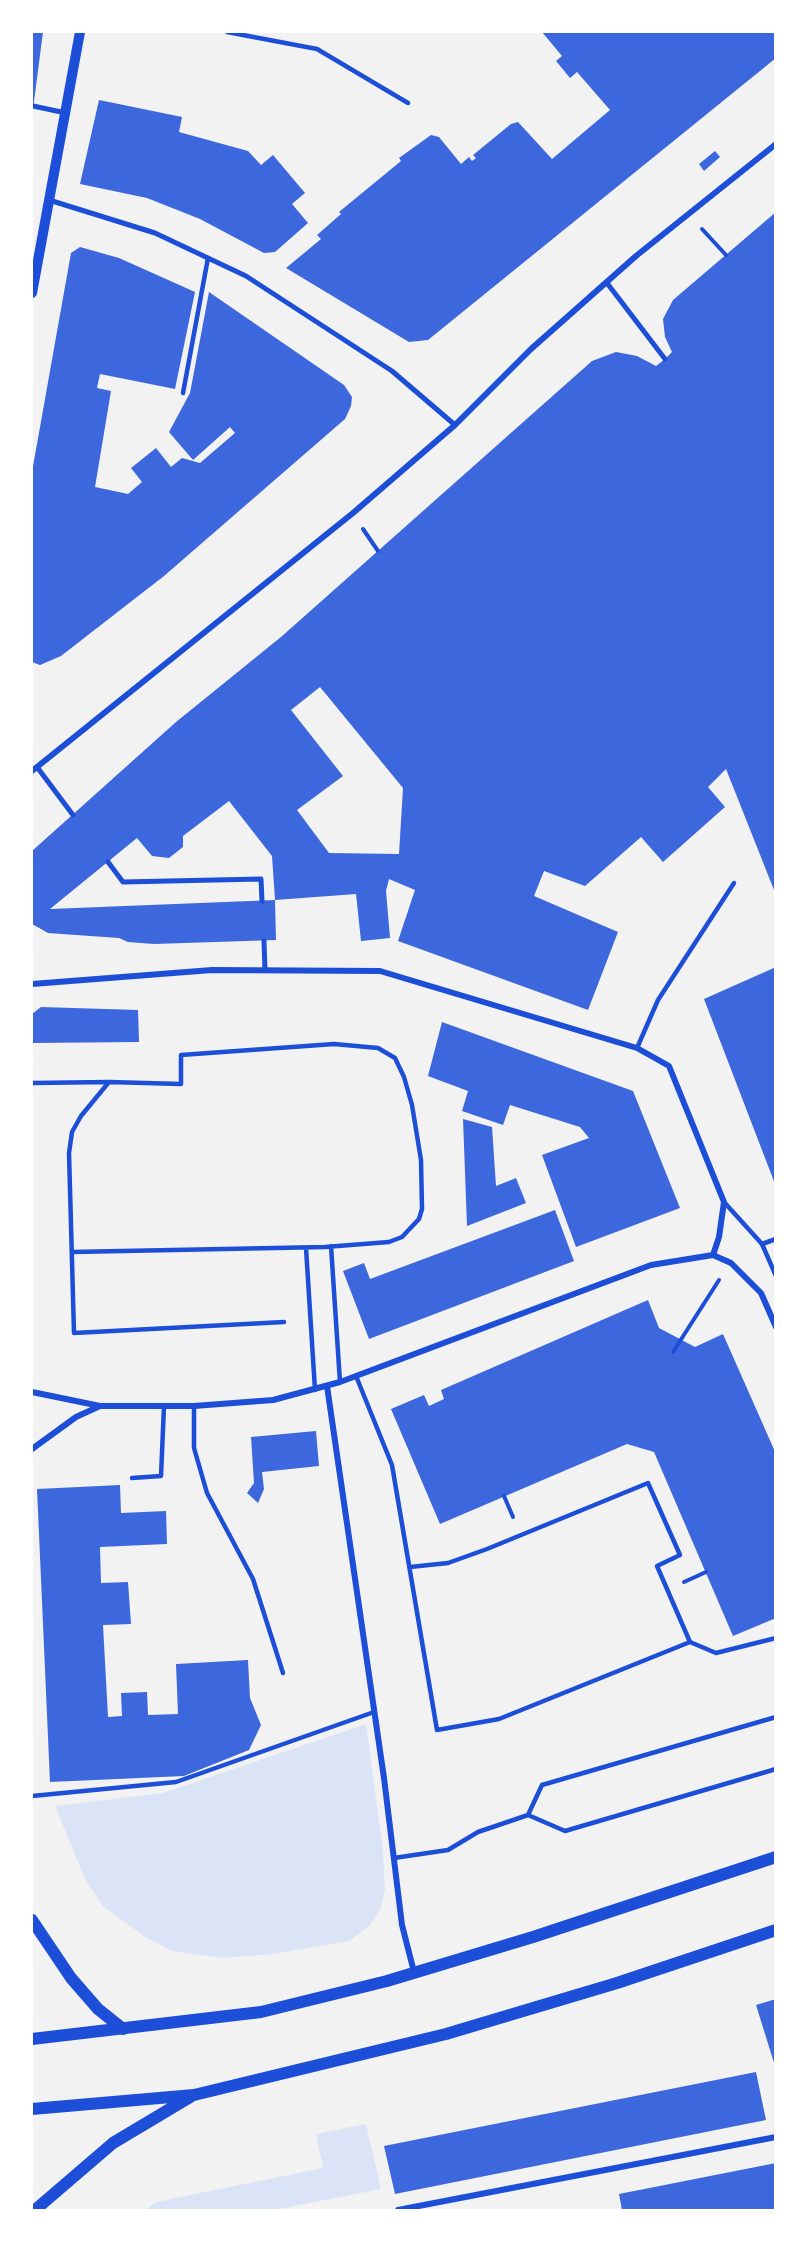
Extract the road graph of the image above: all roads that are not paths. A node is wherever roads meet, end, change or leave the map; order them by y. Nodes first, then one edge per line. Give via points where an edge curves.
1 (80, 32) edge
2 (227, 32) edge
3 (408, 103) dead end
4 (33, 106) dead end
5 (66, 113) junction
6 (776, 144) edge
7 (49, 200) junction
8 (208, 258) junction
9 (607, 283) junction
10 (32, 293) edge
11 (665, 359) dead end
12 (183, 393) dead end
13 (455, 425) junction
14 (34, 769) edge
15 (73, 815) dead end
16 (108, 862) dead end
17 (734, 883) dead end
18 (262, 901) dead end
19 (264, 941) dead end
20 (266, 970) junction
21 (32, 984) edge
22 (638, 1048) junction
23 (109, 1082) junction
24 (32, 1083) edge
25 (724, 1202) junction
26 (776, 1239) edge
27 (762, 1244) junction
28 (331, 1246) junction
29 (306, 1248) junction
30 (72, 1252) junction
31 (712, 1255) junction
32 (776, 1276) edge
33 (284, 1322) dead end
34 (776, 1328) edge
35 (356, 1376) junction
36 (340, 1382) junction
37 (327, 1386) junction
38 (315, 1390) junction
39 (32, 1392) edge
40 (100, 1406) junction
41 (164, 1406) junction
42 (194, 1406) junction
43 (32, 1449) edge
44 (132, 1478) dead end
45 (410, 1567) junction
46 (776, 1638) edge
47 (690, 1642) junction
48 (283, 1673) dead end
49 (374, 1712) junction
50 (776, 1717) edge
51 (776, 1768) edge
52 (32, 1796) edge
53 (528, 1815) junction
54 (776, 1857) edge
55 (394, 1858) junction
56 (32, 1920) edge
57 (776, 1930) edge
58 (414, 1972) junction
59 (123, 2029) junction
60 (32, 2039) edge
61 (194, 2095) junction
62 (32, 2109) edge
63 (776, 2137) edge
64 (35, 2211) edge
65 (398, 2211) edge

1 - 5 street
2 - 3 lane via 317,49
4 - 5 street
5 - 7 street
6 - 9 street
7 - 8 street via 154,233
7 - 10 street
8 - 12 lane
8 - 13 street via 246,276 392,371
9 - 11 street
9 - 13 street via 531,349
13 - 14 street via 353,513
14 - 15 street
16 - 18 street via 123,882 261,879
17 - 22 lane via 658,1000
19 - 20 street
20 - 21 street via 212,970
20 - 22 street via 380,972
22 - 25 street via 669,1066
23 - 24 lane
23 - 28 lane via 181,1084 181,1055 334,1044 378,1048 395,1058 412,1105 421,1160 419,1219 402,1237 389,1242
23 - 30 lane via 72,1132
25 - 27 lane
25 - 31 street
26 - 27 street
27 - 32 lane
28 - 29 lane
28 - 36 lane
29 - 30 lane
29 - 38 lane
30 - 33 lane via 74,1333
31 - 34 street via 730,1263 761,1293
31 - 35 street via 651,1265
35 - 36 street
35 - 45 lane via 392,1465
36 - 37 street
37 - 38 street
37 - 49 street
38 - 42 street via 273,1400
39 - 40 street
40 - 41 street
40 - 43 street via 76,1417
41 - 42 street
41 - 44 lane via 161,1476
42 - 48 lane via 194,1448 207,1493 253,1580
45 - 47 lane via 437,1730 499,1719
45 - 47 lane via 448,1563 487,1550 648,1483 680,1555 657,1566
46 - 47 lane via 716,1653
49 - 52 lane via 176,1782
49 - 55 street
50 - 53 lane via 542,1785
51 - 53 lane via 565,1831
53 - 55 lane via 478,1832 448,1850
54 - 58 main road
55 - 58 street via 402,1925
56 - 59 main road via 71,1978 98,2009
57 - 61 main road via 446,2034
58 - 59 main road via 261,2012
59 - 60 main road
61 - 62 main road
61 - 64 main road via 113,2144
63 - 65 street

